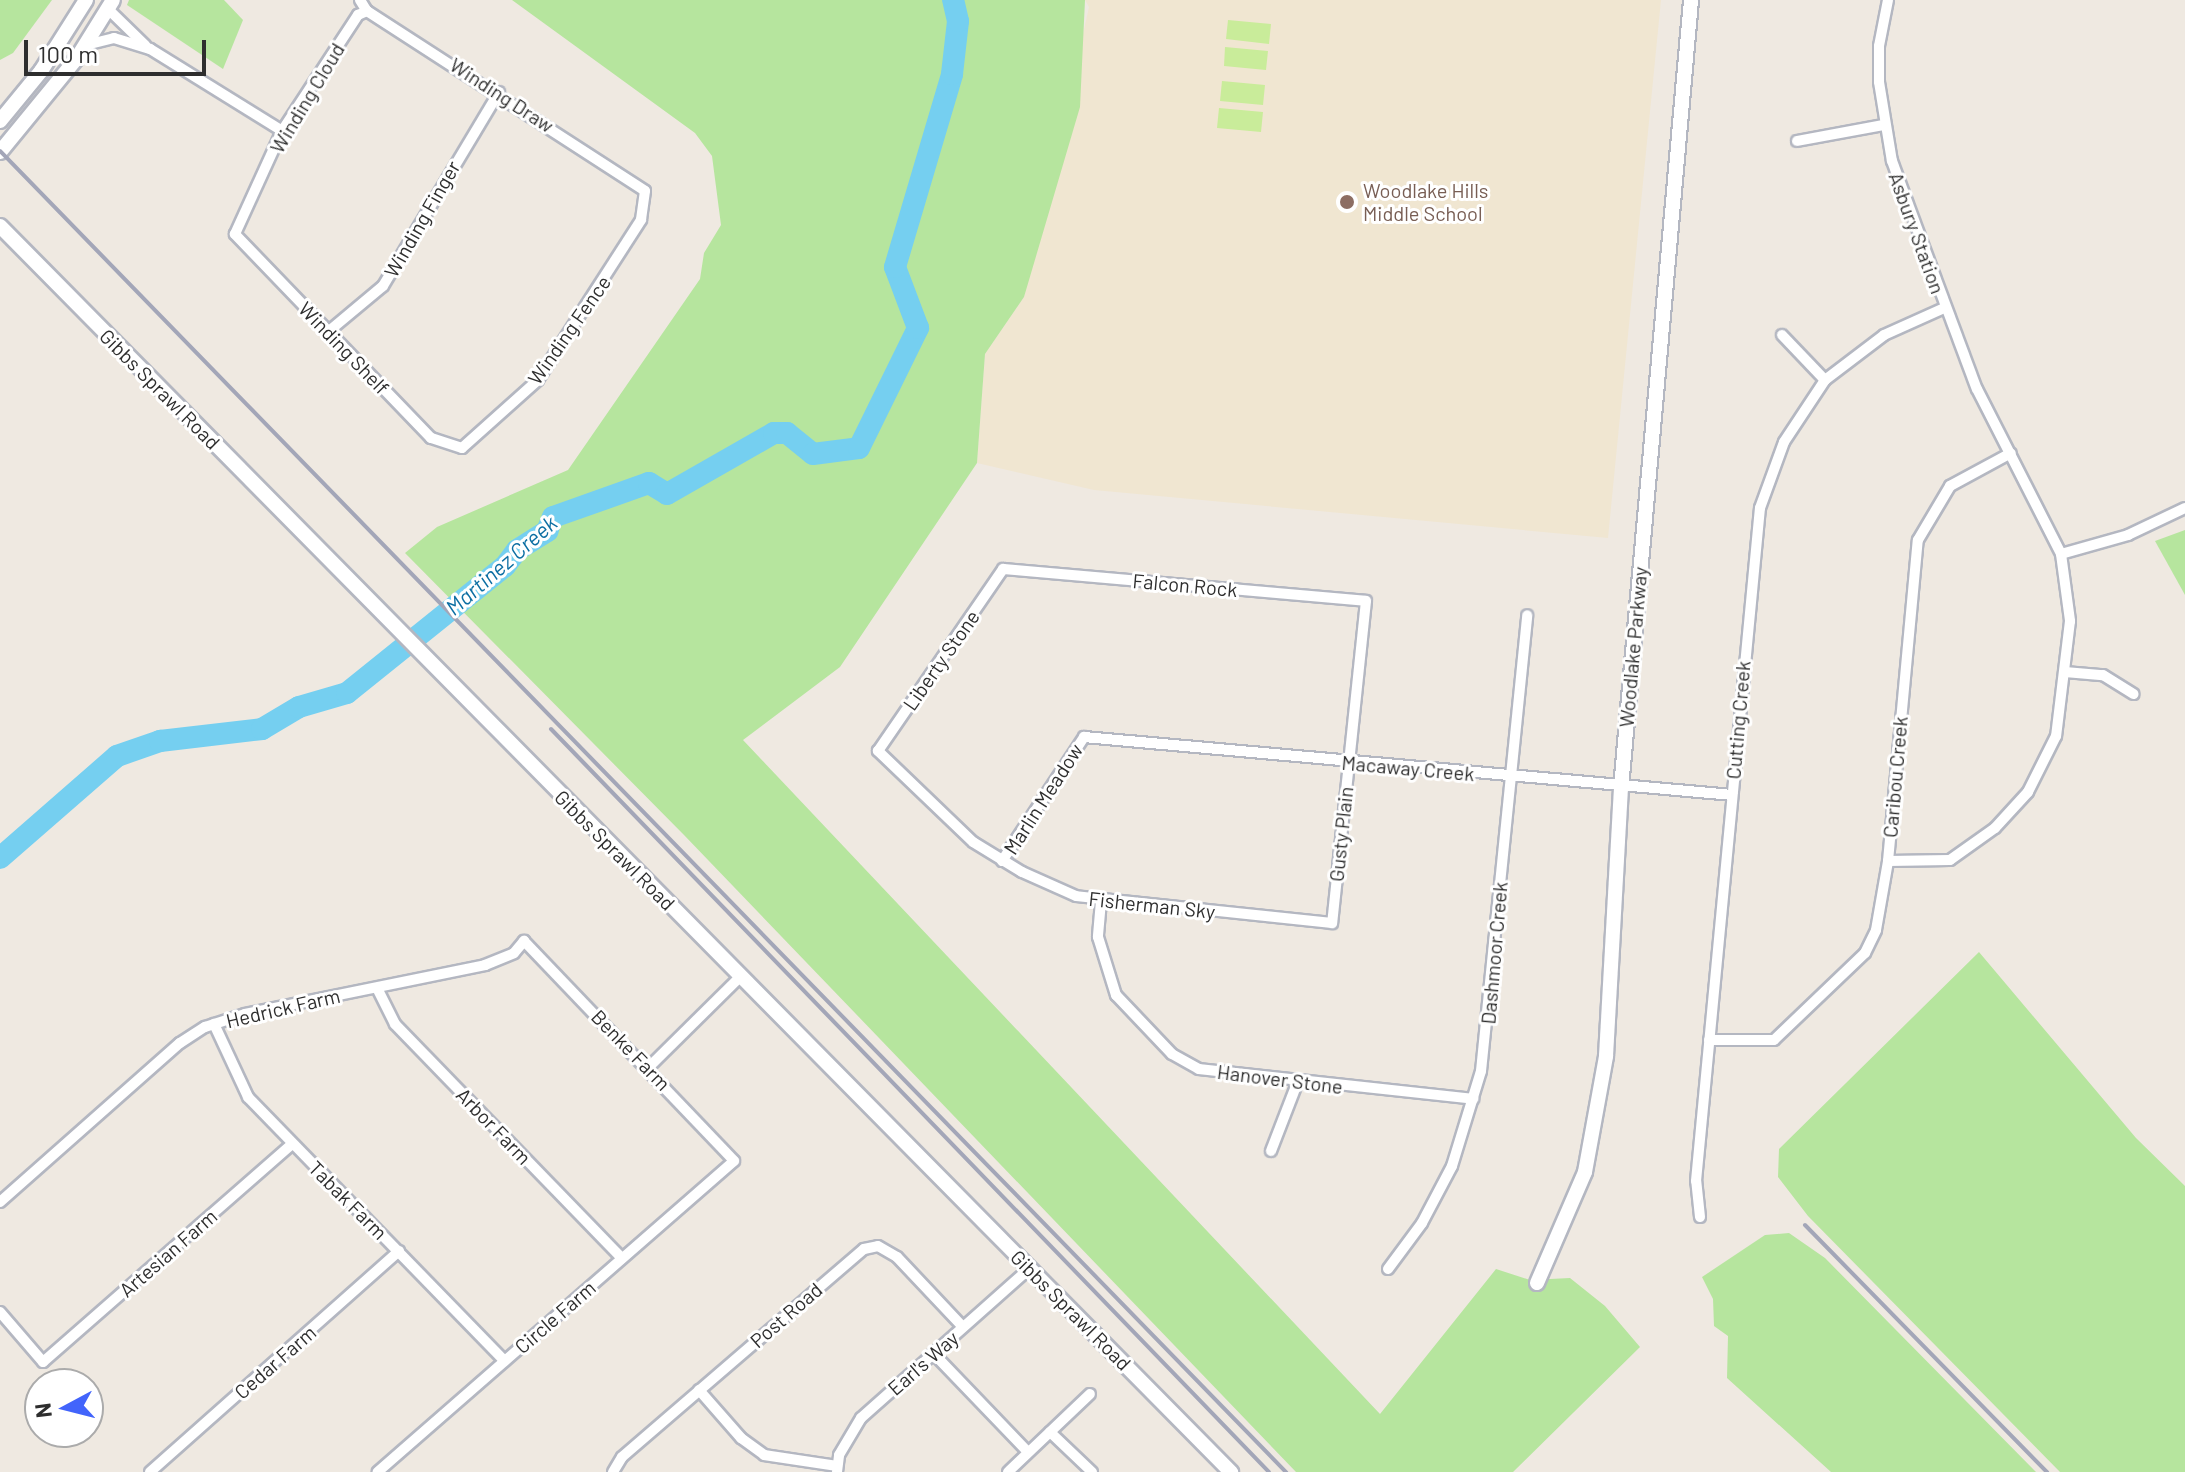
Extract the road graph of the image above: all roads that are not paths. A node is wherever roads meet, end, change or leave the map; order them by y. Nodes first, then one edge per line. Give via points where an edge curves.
1 (86, 0) edge
2 (360, 0) edge
3 (1691, 0) edge
4 (1888, 0) edge
5 (110, 5) edge
6 (367, 11) junction
7 (86, 45) junction
8 (150, 49) junction
9 (499, 92) junction
10 (0, 121) edge
11 (1883, 125) junction
12 (282, 131) junction
13 (1797, 141) dead end
14 (0, 152) edge
15 (645, 191) joint
16 (0, 226) edge
17 (235, 234) joint
18 (1944, 308) junction
19 (329, 331) junction
20 (1782, 335) dead end
21 (1825, 380) junction
22 (462, 448) joint
23 (2011, 453) junction
24 (2185, 508) edge
25 (2061, 554) junction
26 (1003, 569) joint
27 (1366, 601) joint
28 (1527, 615) dead end
29 (2065, 672) junction
30 (2133, 694) dead end
31 (1084, 737) joint
32 (878, 751) joint
33 (1348, 763) junction
34 (1509, 777) junction
35 (1621, 788) junction
36 (1732, 795) junction
37 (1002, 861) junction
38 (1888, 861) junction
39 (1101, 901) junction
40 (1332, 923) joint
41 (524, 941) joint
42 (741, 976) junction
43 (377, 988) junction
44 (214, 1024) junction
45 (1709, 1040) junction
46 (649, 1067) junction
47 (1298, 1081) junction
48 (1473, 1099) junction
49 (292, 1144) junction
50 (1271, 1151) dead end
51 (734, 1161) joint
52 (0, 1202) edge
53 (1700, 1217) dead end
54 (399, 1251) junction
55 (622, 1258) junction
56 (1030, 1268) junction
57 (1388, 1269) dead end
58 (1537, 1283) dead end
59 (0, 1312) edge
60 (963, 1327) junction
61 (933, 1353) junction
62 (505, 1361) junction
63 (699, 1390) junction
64 (1090, 1394) dead end
65 (1050, 1432) junction
66 (1028, 1452) junction
67 (837, 1469) edge
68 (150, 1472) edge
69 (377, 1472) edge
70 (613, 1472) edge
71 (1008, 1472) edge
72 (1092, 1472) edge
73 (1231, 1472) edge

1 - 10 main road via 41,71
2 - 6 street, Winding Draw
3 - 35 main road, Woodlake Parkway
4 - 11 street, Asbury Station via 1879,46
5 - 7 main road
5 - 8 street
6 - 9 street, Winding Draw
6 - 12 street, Winding Cloud via 358,15
7 - 8 street via 114,38
7 - 14 main road
8 - 12 street
9 - 15 street, Winding Draw
9 - 19 street, Winding Finger via 383,286
11 - 13 street
11 - 18 street, Asbury Station
12 - 17 street, Winding Cloud
15 - 22 street, Winding Fence via 641,220 561,348 538,380
16 - 42 main road, Gibbs Sprawl Road
17 - 19 street, Winding Shelf
18 - 21 street, Cutting Creek via 1884,335
18 - 23 street, Asbury Station via 1977,389
19 - 22 street, Winding Shelf via 431,438
20 - 21 street
21 - 36 street, Cutting Creek via 1784,442 1760,508
23 - 25 street, Asbury Station
23 - 38 street, Caribou Creek via 1950,486 1918,540
24 - 25 street via 2128,535
25 - 29 street, Asbury Station via 2070,621
26 - 27 street, Falcon Rock
26 - 32 street, Liberty Stone
27 - 33 street, Gusty Plain
28 - 34 street, Dashmoor Creek
29 - 30 street via 2103,675
29 - 38 street, Asbury Station via 2056,736 2045,764 1995,828 1950,860
31 - 33 street, Macaway Creek
31 - 37 street, Marlin Meadow
32 - 37 street, Fisherman Sky via 949,824
33 - 34 street, Macaway Creek
33 - 40 street, Gusty Plain
34 - 35 street, Macaway Creek
34 - 48 street, Dashmoor Creek via 1486,1039
35 - 36 street, Macaway Creek
35 - 58 main road, Woodlake Parkway via 1606,1056 1597,1122 1572,1208
36 - 45 street, Cutting Creek
37 - 39 street, Fisherman Sky via 1076,896
38 - 45 street, Caribou Creek via 1876,930 1851,970 1774,1040
39 - 40 street, Fisherman Sky
39 - 47 street, Hanover Stone via 1098,937 1104,966 1116,995 1138,1024 1199,1069
41 - 43 street, Hedrick Farm via 514,953 485,965
41 - 46 street, Benke Farm
42 - 46 street
42 - 56 main road, Gibbs Sprawl Road
43 - 44 street, Hedrick Farm
43 - 55 street, Arbor Farm via 395,1024
44 - 49 street, Tabak Farm via 241,1087
44 - 52 street, Hedrick Farm via 180,1043
45 - 53 street, Cutting Creek via 1696,1181
46 - 51 street, Benke Farm
47 - 48 street, Hanover Stone
47 - 50 street
48 - 57 street, Dashmoor Creek via 1439,1193
49 - 54 street, Tabak Farm
49 - 59 street, Artesian Farm via 43,1362
51 - 55 street, Circle Farm
54 - 62 street, Tabak Farm
54 - 68 street, Cedar Farm
55 - 62 street, Circle Farm
56 - 60 street, Earl's Way
56 - 73 main road, Gibbs Sprawl Road
60 - 61 street, Earl's Way
60 - 63 street, Post Road via 897,1257 871,1246
61 - 66 street
61 - 67 street, Earl's Way via 861,1418
62 - 69 street, Circle Farm
63 - 67 street via 741,1438 764,1455
63 - 70 street, Post Road via 622,1457
64 - 65 street
65 - 66 street
65 - 72 street
66 - 71 street

